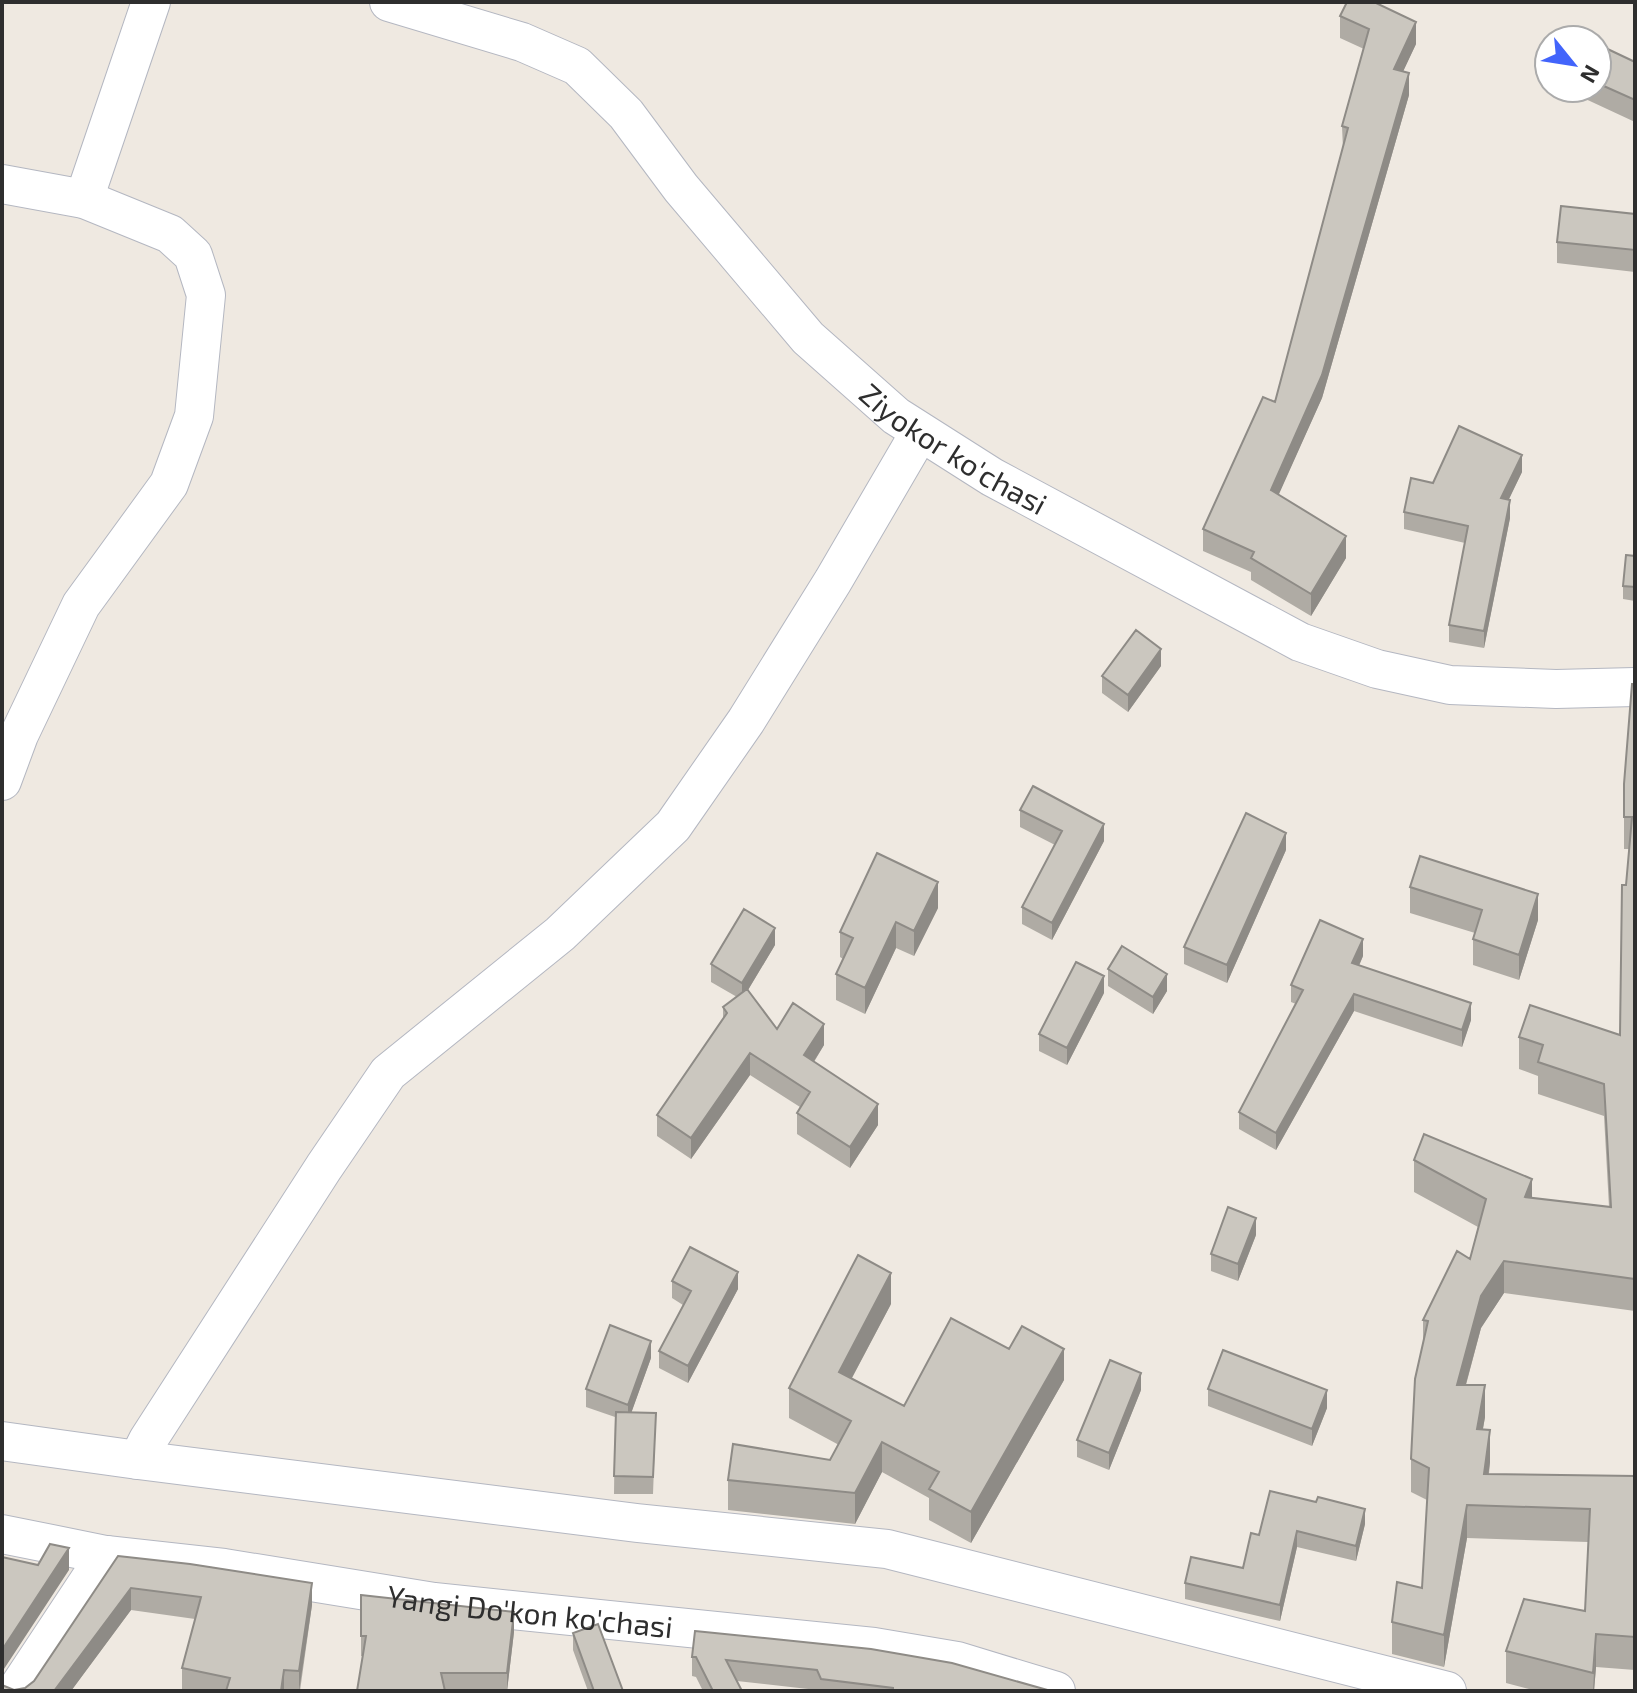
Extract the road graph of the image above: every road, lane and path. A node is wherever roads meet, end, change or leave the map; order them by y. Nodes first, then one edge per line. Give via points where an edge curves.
1 (151, 2) edge
2 (389, 2) edge
3 (2, 184) edge
4 (84, 199) junction
5 (920, 432) junction
6 (1635, 687) edge
7 (2, 781) edge
8 (2, 1441) edge
9 (138, 1460) junction
10 (2, 1534) edge
11 (106, 1555) junction
12 (951, 1676) edge
13 (16, 1691) edge
14 (1056, 1691) edge
15 (1447, 1691) edge

1 - 4 street
2 - 5 street, Ziyokor ko'chasi via 522,42 577,66 626,114 808,338
3 - 4 street
4 - 7 street via 170,234 193,255 206,295 194,416 169,484 81,605
5 - 6 street, Ziyokor ko'chasi via 992,477 1300,642 1377,669 1450,685
5 - 9 street via 746,721 673,826 560,934 388,1073
8 - 9 street
9 - 15 street via 887,1549
10 - 11 street, Yangi Do'kon ko'chasi
11 - 12 street, Yangi Do'kon ko'chasi via 434,1602 858,1645
11 - 13 street
12 - 14 street, Yangi Do'kon ko'chasi

